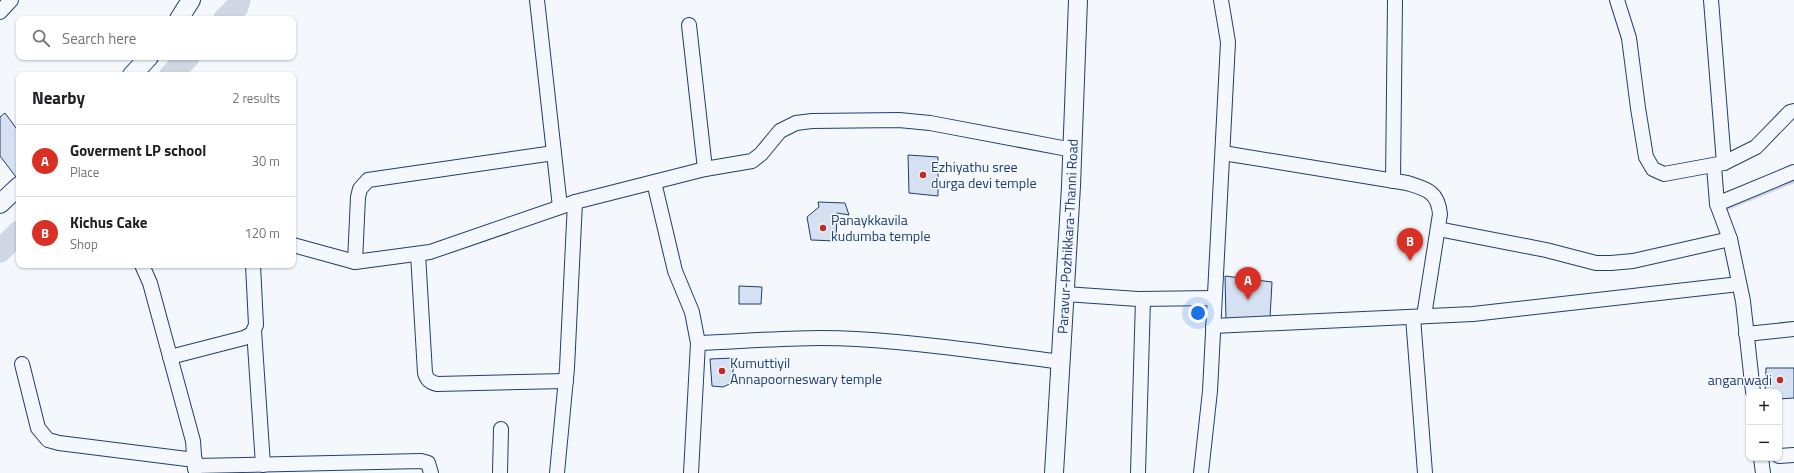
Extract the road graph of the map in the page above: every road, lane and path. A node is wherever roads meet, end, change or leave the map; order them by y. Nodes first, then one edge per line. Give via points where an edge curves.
1 (11, 0) edge
2 (191, 0) edge
3 (537, 0) edge
4 (1078, 0) edge
5 (1221, 0) edge
6 (1395, 0) edge
7 (1617, 0) edge
8 (1711, 0) edge
9 (0, 12) edge
10 (181, 16) edge
11 (690, 25) dead end
12 (146, 60) edge
13 (135, 72) edge
14 (1794, 111) edge
15 (1073, 150) junction
16 (554, 153) junction
17 (1223, 153) junction
18 (1719, 165) junction
19 (705, 169) junction
20 (1794, 172) edge
21 (1393, 181) junction
22 (654, 182) junction
23 (16, 188) edge
24 (1, 200) edge
25 (575, 202) junction
26 (1717, 204) junction
27 (560, 207) junction
28 (1438, 229) junction
29 (1730, 239) junction
30 (296, 246) edge
31 (418, 254) junction
32 (355, 262) junction
33 (143, 268) edge
34 (253, 268) edge
35 (1739, 284) junction
36 (1065, 294) junction
37 (1214, 298) junction
38 (1143, 299) junction
39 (1419, 316) junction
40 (1212, 326) junction
41 (1794, 329) edge
42 (254, 330) junction
43 (1746, 334) junction
44 (698, 343) junction
45 (170, 357) junction
46 (1060, 362) junction
47 (22, 364) dead end
48 (566, 380) junction
49 (1753, 389) edge
50 (502, 430) dead end
51 (1794, 455) edge
52 (1782, 456) edge
53 (1761, 461) edge
54 (262, 465) junction
55 (195, 467) edge
56 (431, 473) edge
57 (500, 473) edge
58 (557, 473) edge
59 (691, 473) edge
60 (1054, 473) edge
61 (1138, 473) edge
62 (1201, 473) edge
63 (1426, 473) edge
64 (1763, 473) edge

1 - 9 street
2 - 10 main road
3 - 16 street
4 - 15 main road, Paravur-Pozhikkara-Thanni Road
5 - 17 street via 1228,42
6 - 21 street
7 - 18 street via 1629,38 1646,157 1653,169 1664,174
8 - 18 street
11 - 19 street
12 - 13 main road
14 - 18 street via 1790,112 1756,147
15 - 19 street via 899,120 812,121 796,123 780,131 752,161
15 - 36 main road, Paravur-Pozhikkara-Thanni Road
16 - 27 street
16 - 32 street via 368,180 360,189 358,197
17 - 21 street
17 - 37 street
18 - 26 street
19 - 22 street
20 - 26 street
21 - 28 street via 1424,188 1435,196 1439,204
22 - 25 street
22 - 44 street via 675,271 692,312
23 - 24 main road
25 - 27 street
25 - 48 street
26 - 29 street
27 - 31 street
28 - 29 street via 1611,264
28 - 39 street
29 - 35 street
30 - 32 street
31 - 32 street
31 - 48 street via 425,373 430,382 437,384
33 - 45 street
34 - 42 street via 256,325
35 - 39 street via 1473,314
35 - 43 street
36 - 38 street
36 - 46 main road, Paravur-Pozhikkara-Thanni Road
37 - 38 street
37 - 40 street
38 - 61 street
39 - 40 street
39 - 63 street
40 - 62 street via 1210,391
41 - 43 street
42 - 45 street via 248,336
42 - 54 street
43 - 49 street
44 - 46 street via 798,338 854,339 933,345
44 - 59 street
45 - 55 street via 193,441
46 - 60 main road, Paravur-Pozhikkara-Thanni Road
47 - 55 street via 38,428 48,440
48 - 58 street
50 - 57 street
51 - 52 street
53 - 64 street
54 - 55 street
54 - 56 street via 421,461 428,463

